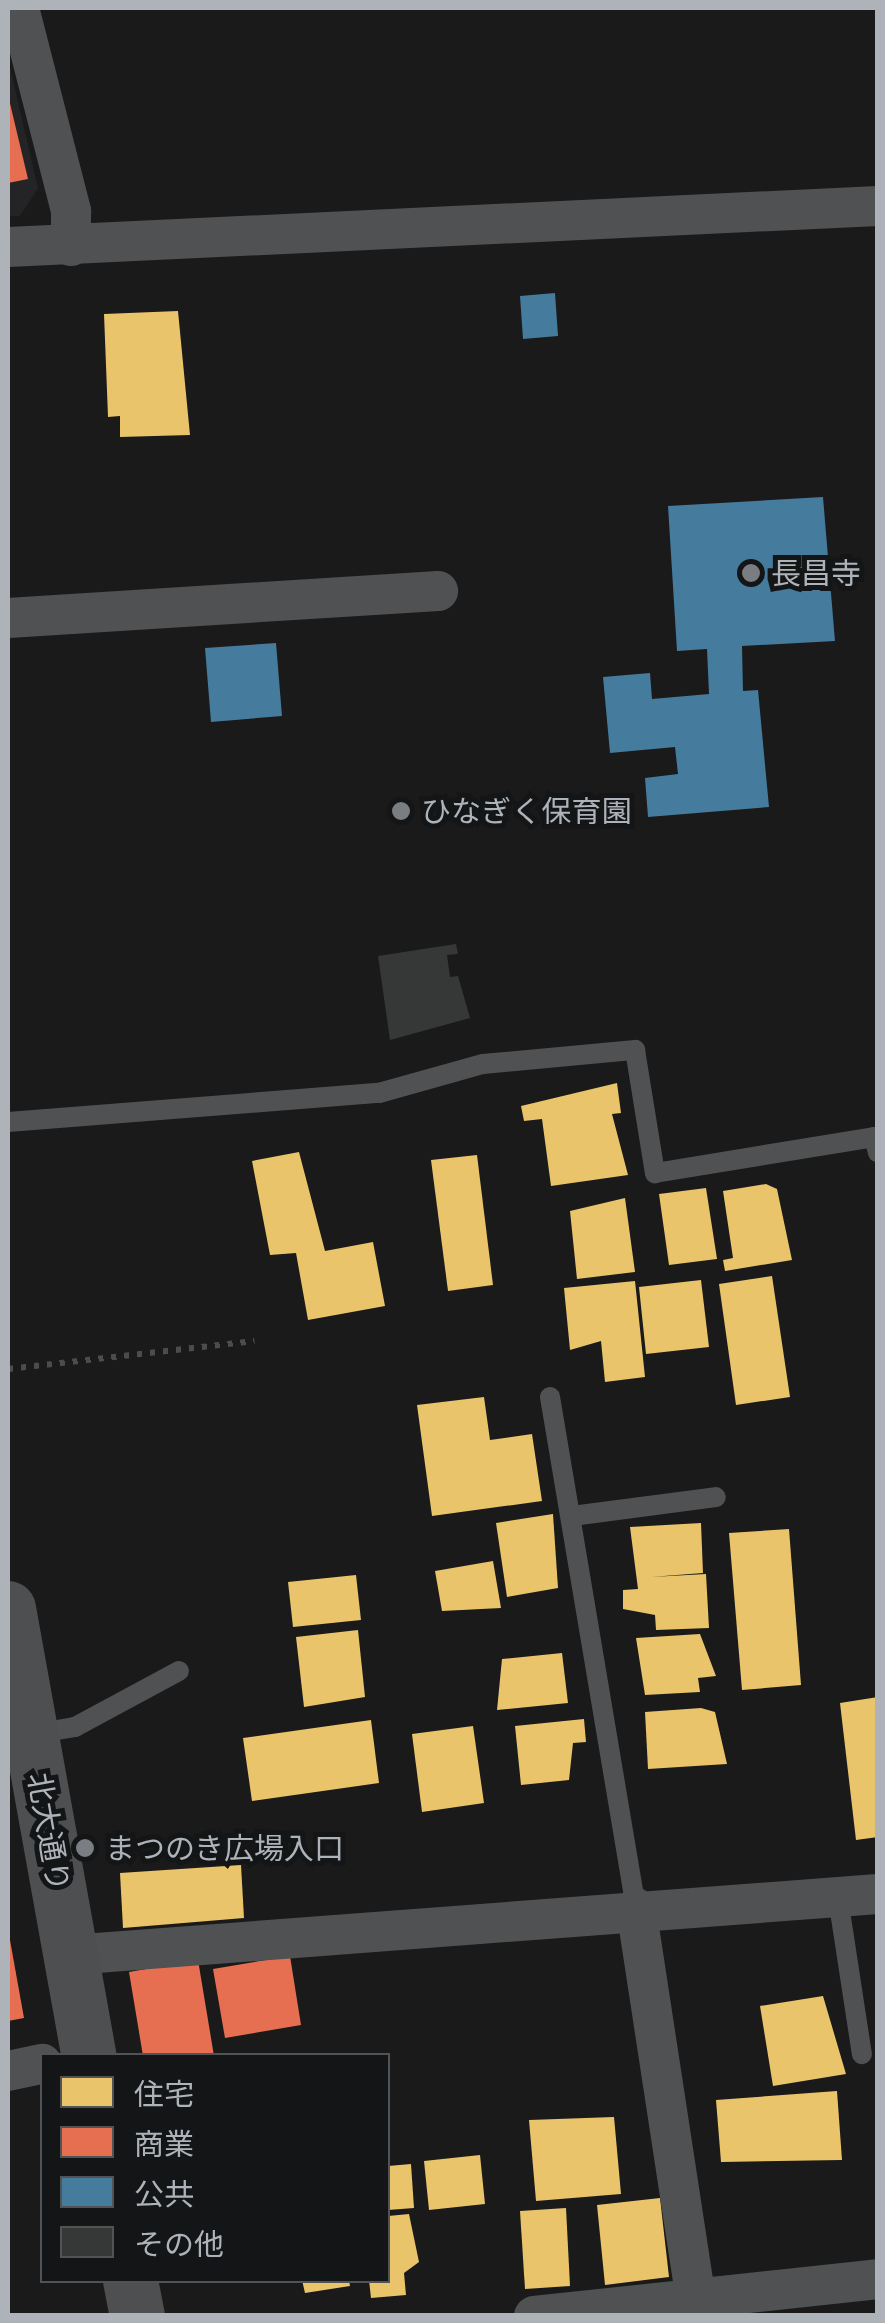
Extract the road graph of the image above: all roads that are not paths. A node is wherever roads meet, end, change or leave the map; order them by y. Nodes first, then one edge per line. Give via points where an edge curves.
1 (19, 8) edge
2 (878, 206) edge
3 (71, 246) junction
4 (8, 247) edge
5 (438, 590) dead end
6 (8, 618) edge
7 (8, 1122) edge
8 (878, 1153) edge
9 (550, 1396) dead end
10 (716, 1497) dead end
11 (572, 1516) junction
12 (8, 1608) edge
13 (179, 1671) dead end
14 (32, 1734) junction
15 (858, 1896) edge
16 (636, 1908) junction
17 (70, 1955) junction
18 (88, 2053) edge
19 (862, 2054) dead end
20 (40, 2064) edge
21 (8, 2071) edge
22 (130, 2283) edge
23 (858, 2292) edge
24 (696, 2298) junction
25 (136, 2316) edge
26 (534, 2316) edge

1 - 3 street via 71,211
2 - 3 street
3 - 4 street
5 - 6 street
7 - 8 lane via 379,1093 484,1064 635,1050 655,1173 874,1137
9 - 11 lane
10 - 11 lane
11 - 16 lane
12 - 14 street, 北大通り
13 - 14 lane via 75,1727
14 - 17 street, 北大通り
15 - 16 street
15 - 19 lane
16 - 17 street
16 - 24 street
17 - 18 street, 北大通り
20 - 21 street
22 - 25 street
23 - 24 street
24 - 26 street

